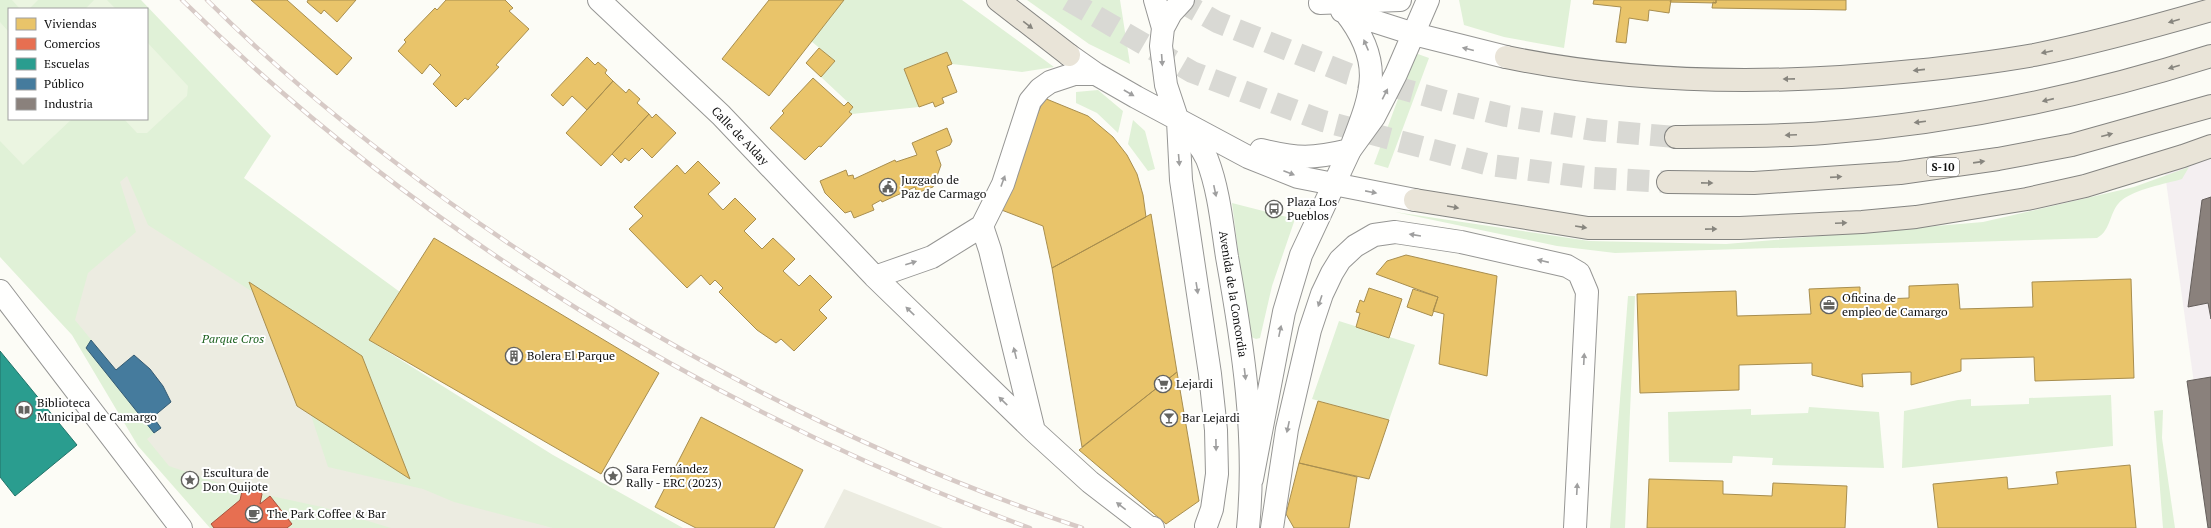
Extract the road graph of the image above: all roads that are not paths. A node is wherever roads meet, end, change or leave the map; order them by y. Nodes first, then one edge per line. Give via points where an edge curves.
1 (599, 0) edge
2 (998, 0) edge
3 (1155, 0) edge
4 (1183, 0) edge
5 (1400, 0) edge
6 (1428, 0) edge
7 (1317, 1) edge
8 (2211, 10) edge
9 (1345, 12) junction
10 (1163, 28) junction
11 (1414, 34) junction
12 (1069, 55) joint
13 (2211, 56) edge
14 (1506, 57) joint
15 (1096, 74) junction
16 (2211, 106) edge
17 (1178, 121) junction
18 (1204, 133) junction
19 (1676, 137) tunnel mouth
20 (2211, 146) edge
21 (1350, 150) junction
22 (1668, 182) tunnel mouth
23 (1333, 184) junction
24 (1415, 200) joint
25 (982, 226) junction
26 (875, 277) junction
27 (0, 291) edge
28 (1034, 431) junction
29 (1252, 479) junction
30 (1204, 527) edge
31 (181, 528) edge
32 (1153, 528) edge
33 (1248, 528) edge
34 (1272, 528) edge
35 (1575, 528) edge

1 - 26 street, Calle de Alday via 721,115
2 -> 12 highway
3 - 10 street
4 - 10 street via 1170,13
5 - 7 street
6 - 11 street
7 - 9 street
8 -> 14 highway via 2092,42 2032,55 1953,67 1858,76 1705,80 1614,74
9 - 11 street
21 -> 9 street via 1371,87 1371,68 1361,34
10 -> 17 street via 1162,66
14 -> 11 street
21 -> 11 street via 1374,117
12 - 15 street
13 -> 19 highway via 2117,84 2044,102 1960,117 1824,133
15 -> 17 street
25 -> 15 street via 1003,184 1030,102 1040,88 1054,80 1074,74
22 -> 16 highway, S-10 via 1762,183 1900,173 2072,145
17 - 18 street
17 -> 29 street, Avenida de la Concordia via 1200,145 1215,187 1238,320 1248,405
17 -> 30 street via 1181,180 1216,430 1217,474 1212,509
18 - 21 street via 1290,157 1323,156
18 -> 23 street via 1248,157 1275,168 1298,177
24 -> 20 highway via 1588,228 1740,228 1862,222 1916,217 2027,199 2085,186
21 - 23 street, Avenida de la Concordia
23 -> 24 street
29 -> 23 street, Avenida de la Concordia via 1284,312 1301,255
26 -> 25 street via 932,257
28 -> 25 street
28 -> 26 street, Calle de Alday
27 - 31 street
32 -> 28 street, Calle de Alday via 1090,482
29 - 33 street, Avenida de la Concordia
35 -> 34 street via 1587,292 1579,273 1567,266 1461,242 1394,232 1374,235 1355,246 1340,260 1322,294 1310,330 1287,429

